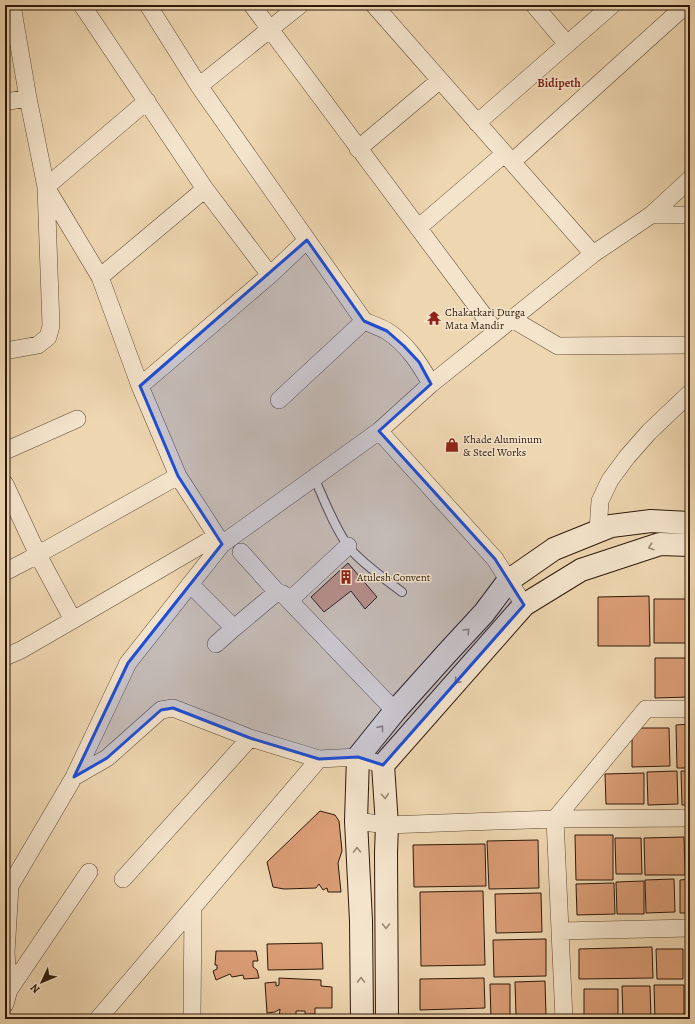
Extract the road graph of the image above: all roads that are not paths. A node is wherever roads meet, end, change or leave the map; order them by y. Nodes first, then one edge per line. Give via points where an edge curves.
1 (12, 5) edge
2 (82, 5) edge
3 (148, 5) edge
4 (252, 5) edge
5 (300, 5) edge
6 (374, 5) edge
7 (534, 5) edge
8 (612, 5) edge
9 (686, 5) edge
10 (269, 29) junction
11 (566, 44) junction
12 (440, 80) junction
13 (199, 86) junction
14 (28, 98) junction
15 (5, 102) edge
16 (147, 102) junction
17 (477, 122) junction
18 (358, 149) junction
19 (508, 158) junction
20 (690, 179) edge
21 (46, 187) junction
22 (205, 189) junction
23 (651, 215) junction
24 (690, 215) edge
25 (418, 228) junction
26 (307, 240) junction
27 (593, 254) junction
28 (270, 276) junction
29 (100, 277) junction
30 (512, 320) junction
31 (364, 321) junction
32 (496, 332) junction
33 (690, 345) edge
34 (5, 351) edge
35 (432, 384) junction
36 (140, 386) junction
37 (690, 393) edge
38 (279, 400) dead end
39 (77, 419) dead end
40 (379, 431) junction
41 (5, 451) edge
42 (178, 476) junction
43 (314, 477) junction
44 (5, 484) edge
45 (690, 523) edge
46 (598, 531) junction
47 (219, 540) junction
48 (690, 545) edge
49 (348, 546) junction
50 (241, 552) dead end
51 (38, 555) junction
52 (5, 572) edge
53 (508, 581) junction
54 (190, 584) junction
55 (402, 592) dead end
56 (284, 596) junction
57 (524, 605) junction
58 (73, 620) junction
59 (234, 628) junction
60 (216, 644) dead end
61 (5, 657) edge
62 (690, 709) edge
63 (395, 711) junction
64 (250, 738) junction
65 (358, 757) junction
66 (319, 759) junction
67 (383, 765) junction
68 (74, 777) junction
69 (690, 818) edge
70 (555, 819) junction
71 (356, 821) junction
72 (387, 824) junction
73 (89, 872) dead end
74 (123, 879) dead end
75 (193, 907) junction
76 (690, 928) edge
77 (560, 931) junction
78 (5, 953) edge
79 (7, 997) edge
80 (98, 1019) edge
81 (192, 1019) edge
82 (362, 1019) edge
83 (387, 1019) edge
84 (564, 1019) edge

1 - 14 street
2 - 16 street
3 - 13 street
4 - 10 street
5 - 10 street
6 - 12 street
7 - 11 street
8 - 11 street
9 - 19 street
10 - 13 street
10 - 18 street
11 - 17 street
12 - 17 street
12 - 18 street
13 - 26 street
14 - 15 street
14 - 21 street
16 - 21 street
16 - 22 street
17 - 19 street
18 - 25 street
19 - 25 street
19 - 27 street
20 - 23 street
21 - 29 street
21 - 34 street via 51,326 48,337 38,345
22 - 28 street
22 - 29 street
23 - 24 street
23 - 27 street
25 - 32 street
26 - 28 street
26 - 31 street
27 - 30 street
28 - 36 street
29 - 36 street
30 - 32 street
30 - 33 street via 558,346
31 - 35 street via 387,331 404,346 419,362
31 - 38 street
32 - 35 street
35 - 40 street
36 - 42 street
37 - 46 street via 649,432 610,480 600,501
39 - 41 street
40 - 43 street
40 - 53 street via 495,559
42 - 47 street
42 - 51 street
43 - 47 street
43 - 49 lane
44 - 51 street
45 - 46 main road via 651,521 611,526
46 - 53 main road via 554,549
47 - 54 street
47 - 58 street
48 -> 57 main road via 660,544 581,570
49 - 55 lane
49 - 56 street
50 - 56 street
51 - 52 street
51 - 58 street
53 - 57 street
63 -> 53 main road via 484,613
54 - 59 street
54 - 68 street via 128,663
56 - 59 street
56 - 63 street
57 -> 67 main road
58 - 61 street
59 - 60 street
62 - 70 street via 646,709
65 -> 63 main road
64 - 66 street
64 - 68 street via 173,708 161,710 108,758
64 - 74 street
65 - 66 street
65 - 67 street
65 - 71 main road
66 - 75 street
67 -> 72 main road
68 - 78 street via 10,886
69 - 70 street
70 - 72 street
70 - 77 street
71 - 72 street
82 -> 71 main road
72 -> 83 main road
73 - 79 street
75 - 80 street
75 - 81 street
76 - 77 street
77 - 84 street
78 - 79 street

